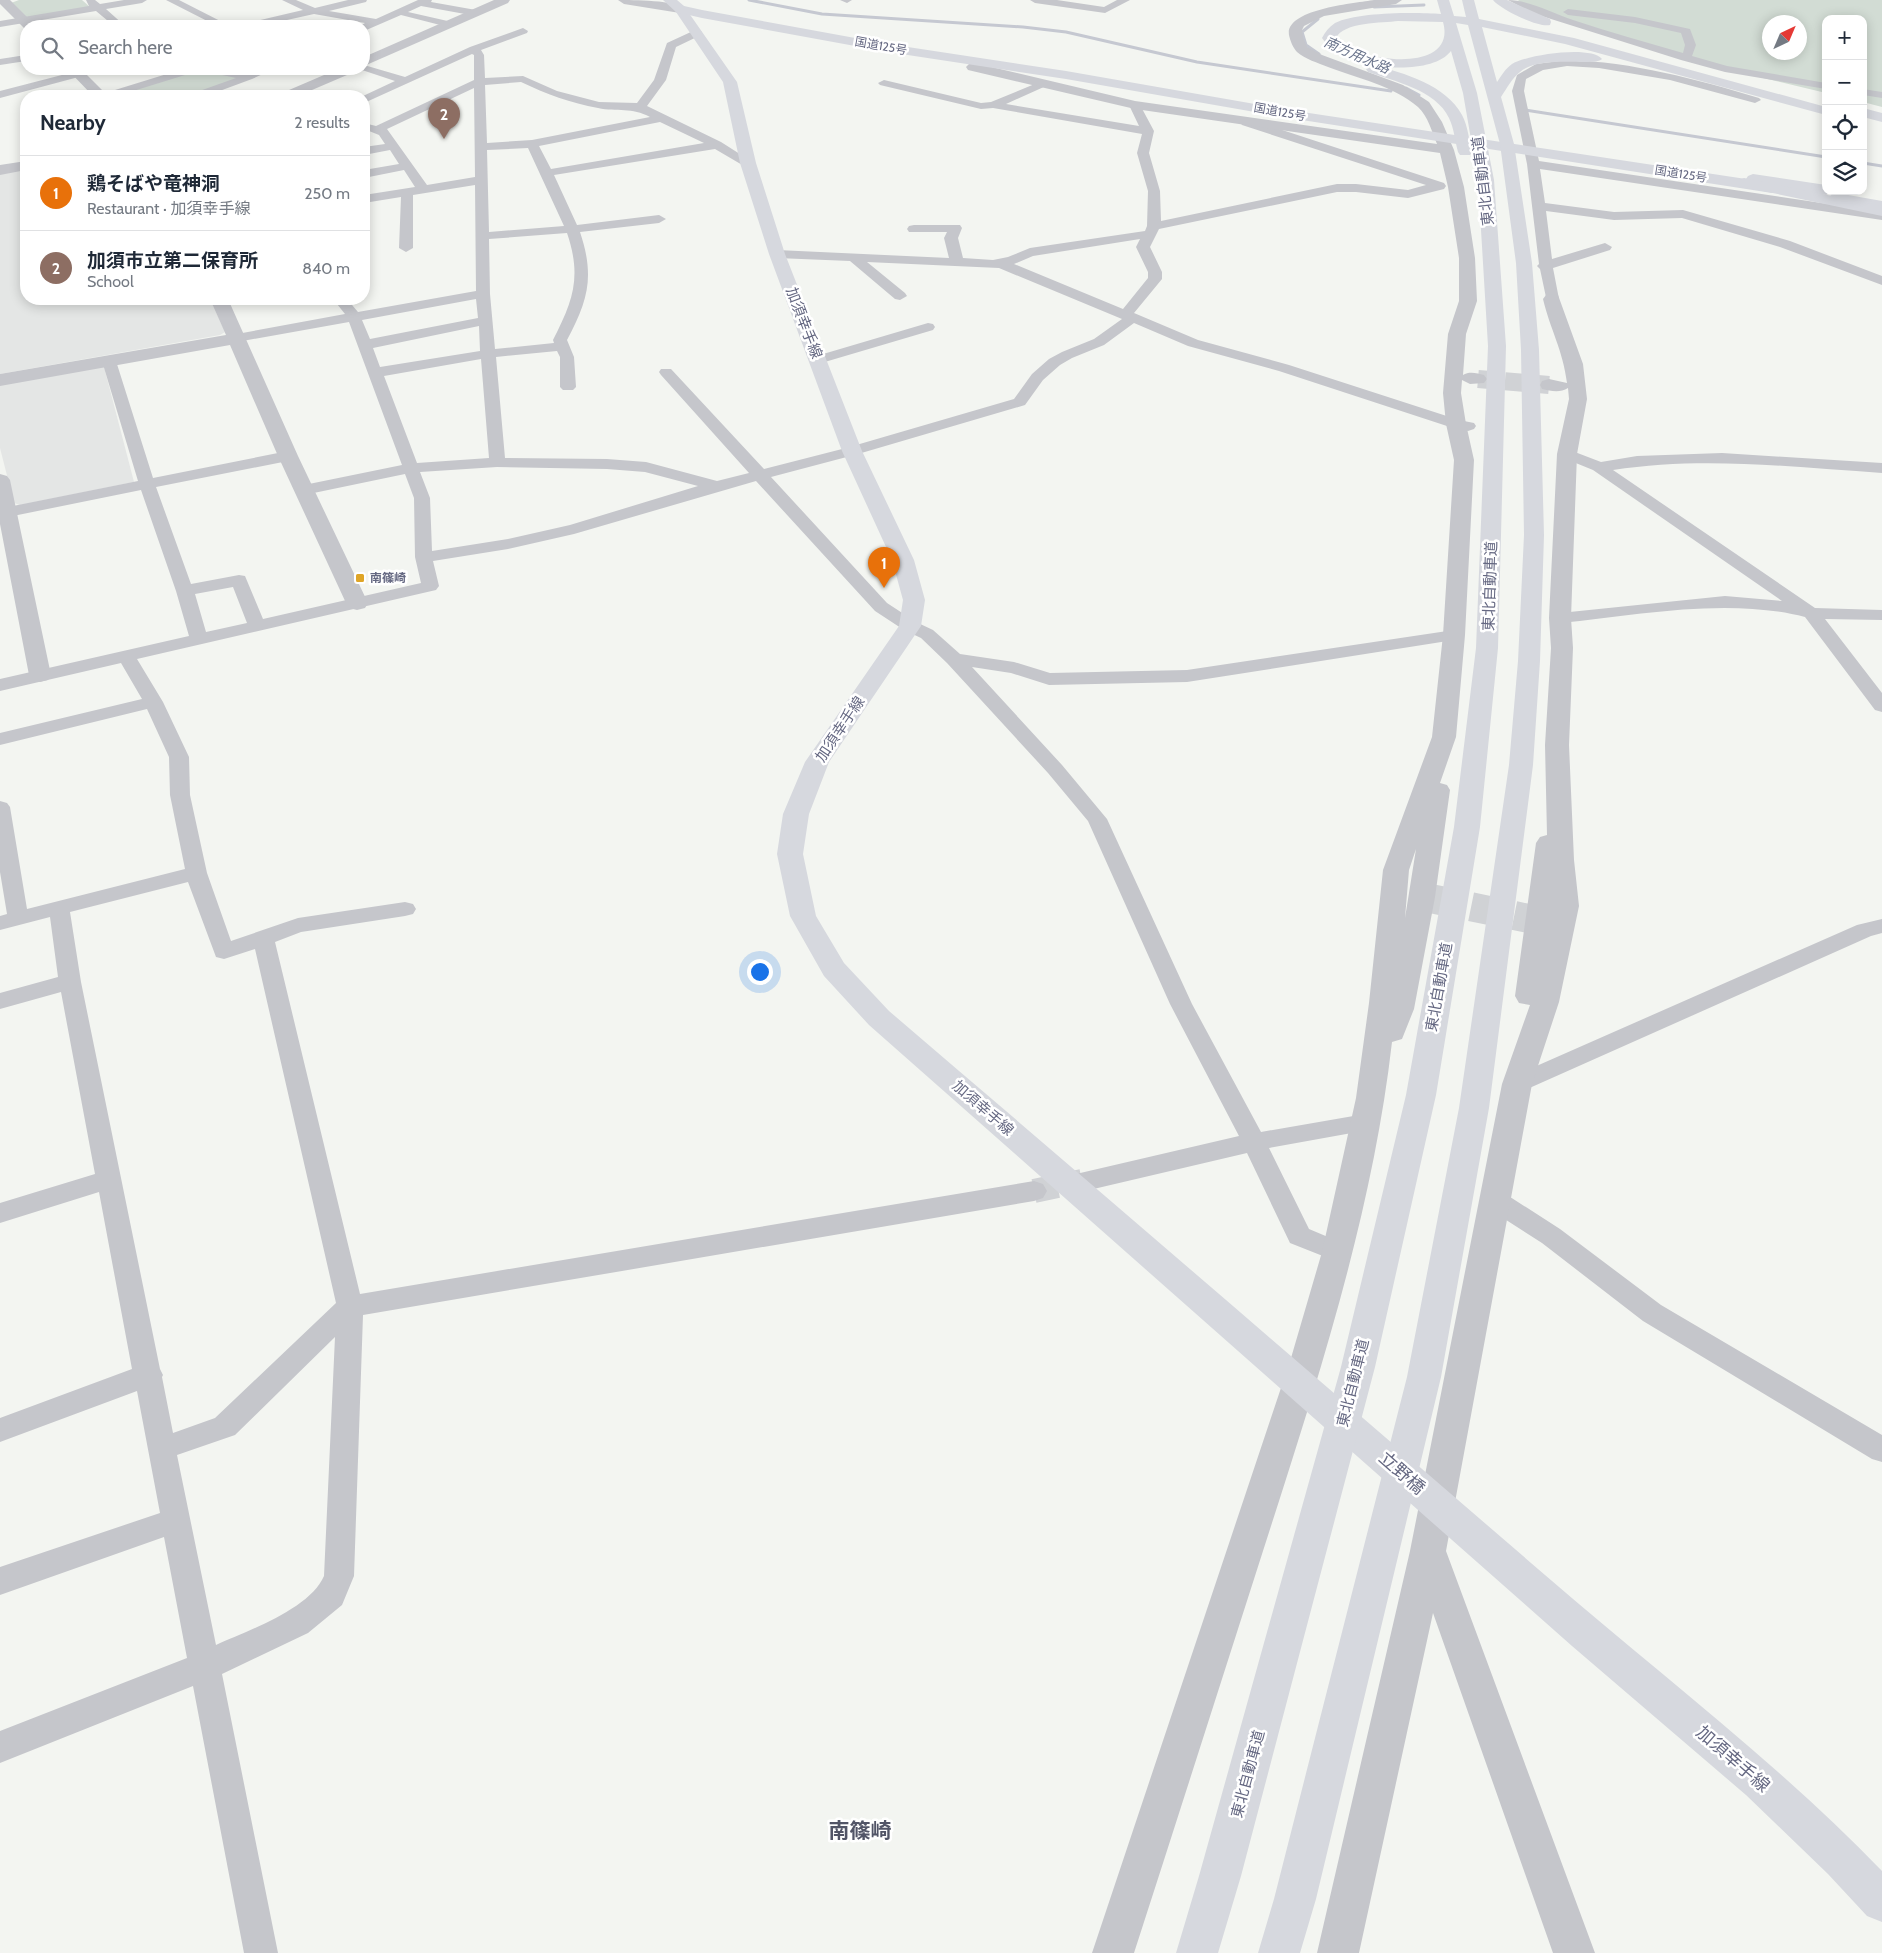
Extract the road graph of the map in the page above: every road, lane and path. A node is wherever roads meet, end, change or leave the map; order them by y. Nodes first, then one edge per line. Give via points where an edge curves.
1 (89, 0) edge
2 (142, 0) edge
3 (171, 0) edge
4 (287, 0) edge
5 (362, 0) edge
6 (504, 0) edge
7 (624, 0) edge
8 (669, 0) edge
9 (1035, 0) edge
10 (1125, 0) edge
11 (1396, 0) edge
12 (1443, 0) edge
13 (1468, 0) edge
14 (1499, 0) edge
15 (1513, 0) edge
16 (7, 1) edge
17 (424, 1) edge
18 (680, 4) edge
19 (1525, 7) junction
20 (99, 8) junction
21 (748, 10) dead end
22 (314, 11) junction
23 (476, 12) junction
24 (398, 14) junction
25 (726, 19) junction
26 (24, 20) edge
27 (45, 20) edge
28 (113, 20) edge
29 (213, 20) edge
30 (273, 20) edge
31 (365, 20) edge
32 (370, 21) edge
33 (1349, 21) junction
34 (376, 22) junction
35 (0, 24) edge
36 (20, 24) edge
37 (448, 24) junction
38 (370, 25) edge
39 (523, 30) dead end
40 (694, 30) junction
41 (1453, 31) junction
42 (1566, 38) junction
43 (474, 49) junction
44 (20, 59) edge
45 (370, 59) edge
46 (983, 59) junction
47 (1681, 60) junction
48 (0, 62) edge
49 (370, 70) edge
50 (63, 75) edge
51 (80, 75) edge
52 (174, 75) edge
53 (238, 75) edge
54 (253, 75) edge
55 (335, 75) edge
56 (1695, 76) junction
57 (248, 77) junction
58 (406, 81) junction
59 (478, 82) junction
60 (884, 83) dead end
61 (1042, 84) junction
62 (1822, 85) edge
63 (95, 90) edge
64 (126, 90) edge
65 (211, 90) edge
66 (301, 90) edge
67 (1867, 93) edge
68 (0, 94) edge
69 (1882, 95) edge
70 (1495, 96) junction
71 (370, 97) edge
72 (1755, 100) dead end
73 (1822, 101) edge
74 (608, 105) junction
75 (992, 105) junction
76 (1135, 105) junction
77 (640, 107) junction
78 (1822, 110) edge
79 (1867, 113) edge
80 (661, 118) junction
81 (1882, 118) edge
82 (1246, 122) junction
83 (1867, 122) edge
84 (1882, 126) edge
85 (616, 127) junction
86 (370, 128) edge
87 (380, 131) junction
88 (1148, 131) junction
89 (370, 134) edge
90 (532, 144) junction
91 (717, 145) junction
92 (393, 146) junction
93 (481, 147) junction
94 (370, 150) edge
95 (1447, 150) junction
96 (1620, 162) junction
97 (748, 163) junction
98 (1533, 164) junction
99 (407, 166) junction
100 (20, 167) edge
101 (0, 170) edge
102 (370, 173) edge
103 (546, 173) junction
104 (481, 180) junction
105 (1744, 183) junction
106 (1447, 187) junction
107 (423, 189) junction
108 (1822, 189) edge
109 (407, 192) junction
110 (1858, 195) edge
111 (370, 198) edge
112 (1882, 199) edge
113 (1681, 200) junction
114 (1540, 206) junction
115 (1882, 206) edge
116 (1882, 211) edge
117 (1882, 216) edge
118 (659, 219) dead end
119 (1489, 225) junction
120 (573, 229) junction
121 (1152, 230) junction
122 (482, 236) junction
123 (1605, 247) dead end
124 (406, 248) dead end
125 (923, 251) junction
126 (777, 254) junction
127 (853, 257) junction
128 (957, 261) junction
129 (994, 263) junction
130 (1544, 266) junction
131 (1882, 280) edge
132 (483, 294) junction
133 (900, 296) dead end
134 (1468, 301) junction
135 (223, 305) edge
136 (345, 305) edge
137 (1553, 305) junction
138 (354, 317) junction
139 (1128, 317) junction
140 (484, 321) junction
141 (928, 327) dead end
142 (237, 338) junction
143 (364, 345) junction
144 (563, 346) junction
145 (487, 354) junction
146 (818, 360) junction
147 (109, 361) junction
148 (666, 372) dead end
149 (374, 374) junction
150 (0, 380) edge
151 (568, 387) dead end
152 (1462, 425) junction
153 (852, 451) junction
154 (1567, 454) junction
155 (288, 456) junction
156 (497, 462) junction
157 (1599, 467) junction
158 (410, 468) junction
159 (1882, 468) edge
160 (761, 475) junction
161 (0, 480) edge
162 (147, 484) junction
163 (717, 486) junction
164 (304, 490) junction
165 (8, 512) junction
166 (424, 557) junction
167 (185, 592) junction
168 (357, 603) junction
169 (1811, 613) junction
170 (1882, 614) edge
171 (1560, 618) junction
172 (257, 626) junction
173 (910, 626) junction
174 (1454, 635) junction
175 (199, 639) junction
176 (126, 656) junction
177 (954, 659) junction
178 (40, 676) junction
179 (0, 685) edge
180 (153, 702) junction
181 (1882, 706) edge
182 (1444, 737) junction
183 (0, 739) edge
184 (1559, 797) junction
185 (0, 807) edge
186 (196, 873) junction
187 (59, 908) junction
188 (405, 909) dead end
189 (9, 920) edge
190 (1882, 926) edge
191 (264, 938) junction
192 (70, 982) junction
193 (0, 1001) edge
194 (1517, 1084) junction
195 (1368, 1110) junction
196 (1254, 1142) junction
197 (110, 1179) junction
198 (1085, 1181) tunnel mouth
199 (1034, 1191) tunnel mouth
200 (1495, 1200) junction
201 (0, 1213) edge
202 (1338, 1252) junction
203 (350, 1306) junction
204 (1229, 1321) joint
205 (149, 1375) junction
206 (0, 1430) edge
207 (162, 1448) junction
208 (1882, 1450) edge
209 (177, 1520) junction
210 (1428, 1551) junction
211 (0, 1581) edge
212 (1576, 1626) joint
213 (205, 1666) junction
214 (0, 1747) edge
215 (1882, 1901) edge
216 (261, 1953) edge
217 (1113, 1953) edge
218 (1197, 1953) edge
219 (1279, 1953) edge
220 (1338, 1953) edge
221 (1574, 1953) edge

1 - 20 street
2 - 20 street
3 - 29 street
4 - 22 street
5 - 22 street
6 - 23 street
7 - 18 street
8 - 18 main road, 国道125号
9 - 10 street via 1104,10
11 - 95 street via 1320,13 1299,23 1295,30 1296,38 1302,49 1317,58 1398,88 1424,105
12 - 41 main road, 東北自動車道
13 - 70 main road, 東北自動車道
14 - 47 main road via 1538,20
15 - 19 street
16 - 26 street
17 - 23 street
17 - 24 street
18 - 25 main road, 国道125号
18 - 40 main road, 加須幸手線
18 - 46 main road, 国道125号
19 - 47 street
19 - 47 street via 1635,20 1686,31 1691,52
20 - 27 street
20 - 28 street
21 - 46 main road
22 - 30 street
22 - 31 street
23 - 37 street
24 - 34 street
24 - 37 street
25 - 40 main road via 703,20
25 - 46 main road, 国道125号
32 - 34 street
33 - 41 main road via 1330,34 1334,47 1380,62 1429,59 1445,50
33 - 42 main road via 1397,18 1459,20
33 - 119 main road via 1335,23 1322,31 1320,39 1326,48 1342,58 1425,89 1451,108
34 - 38 street
35 - 36 street
37 - 45 street
39 - 43 street
40 - 77 street via 671,45 660,80
40 - 97 main road, 加須幸手線 via 730,82
41 - 119 main road, 東北自動車道 via 1470,93 1486,180
42 - 47 main road
42 - 56 main road
43 - 58 street
43 - 59 street via 478,55
44 - 48 street
46 - 61 street via 974,67
46 - 96 main road, 国道125号
47 - 62 street
47 - 73 main road
49 - 58 street
50 - 68 street
51 - 63 street
52 - 64 street
53 - 57 street
54 - 57 street
55 - 66 street
56 - 70 main road via 1606,60 1556,58 1532,61 1516,68
56 - 78 main road
57 - 65 street
58 - 71 street
59 - 74 street via 523,79 553,93
59 - 87 street
59 - 93 street
60 - 75 street via 981,106
61 - 75 street
61 - 76 street
67 - 69 street
70 - 219 main road, 東北自動車道 via 1516,198 1530,350 1534,535 1529,661 1520,764 1474,1108 1424,1377
72 - 98 street via 1612,65 1575,62 1533,68 1521,76 1518,91
74 - 77 street
74 - 85 street via 592,111
75 - 88 street
76 - 82 street
76 - 88 street
77 - 80 street
79 - 81 main road
80 - 85 street
80 - 91 street
82 - 95 street
82 - 106 street
83 - 84 main road
85 - 90 street
86 - 87 street
87 - 89 street
87 - 92 street
88 - 121 street via 1143,153 1154,191
90 - 93 street
90 - 103 street
91 - 97 street
91 - 103 street
92 - 94 street
92 - 99 street
93 - 104 street
95 - 106 street
96 - 105 main road, 国道125号
96 - 108 main road, 国道125号
97 - 126 main road, 加須幸手線
98 - 113 street
98 - 114 street
99 - 102 street
99 - 107 street
100 - 101 street
103 - 120 street
104 - 107 street
104 - 122 street
105 - 115 main road, 国道125号
105 - 116 main road
106 - 121 street via 1408,194 1337,188
106 - 134 street via 1467,258
107 - 109 street
109 - 111 street
109 - 124 street
110 - 112 main road
113 - 114 street via 1614,216
113 - 117 street
113 - 131 street
114 - 130 street
118 - 120 street
119 - 218 main road, 東北自動車道 via 1497,346 1496,415 1487,648 1466,837 1421,1095 1358,1367
120 - 122 street
120 - 144 street via 582,273 578,301 560,340
121 - 129 street via 1030,252
121 - 139 street via 1143,247 1155,279
122 - 132 street
123 - 130 street
125 - 127 street
125 - 128 street
125 - 128 street via 911,225 954,228 951,238
126 - 127 street
126 - 146 main road, 加須幸手線
127 - 133 street
128 - 129 street
129 - 139 street via 1014,268
130 - 137 street
132 - 138 street
132 - 140 street
134 - 152 street via 1474,378
134 - 152 street via 1457,334 1452,393
135 - 142 street
136 - 138 street
137 - 154 street via 1555,386
137 - 154 street via 1574,364 1578,399
138 - 142 street
138 - 143 street
139 - 152 street via 1193,343 1284,368
139 - 153 street via 1114,334 1051,365 1030,384 1020,402
140 - 143 street
140 - 145 street
141 - 146 street
142 - 147 street
142 - 155 street
143 - 149 street
144 - 145 street
144 - 151 street via 567,357
145 - 149 street
145 - 156 street
146 - 153 main road, 加須幸手線
147 - 150 street
147 - 162 street
148 - 160 street
149 - 158 street
152 - 174 street via 1464,460
153 - 160 street
153 - 173 main road, 加須幸手線 via 903,560 914,600
154 - 157 street
154 - 171 street
155 - 162 street
155 - 164 street
156 - 158 street
156 - 163 street via 646,467
157 - 159 street via 1637,461 1722,458
157 - 169 street
158 - 164 street
158 - 166 street via 422,498
160 - 163 street
160 - 173 street via 881,607
161 - 165 street
162 - 165 street
162 - 167 street
163 - 166 street via 574,529 508,544
164 - 168 street
165 - 178 street
166 - 168 street via 430,586
167 - 172 street via 239,580
167 - 175 street
168 - 172 street
169 - 170 street
169 - 171 street via 1788,607 1725,601
169 - 181 street
171 - 184 street
172 - 175 street
173 - 177 street via 927,634
173 - 204 main road, 加須幸手線 via 817,762 796,814 790,854 803,916 834,969 879,1018
174 - 177 street via 1187,676 1049,679 1014,668
174 - 182 street
175 - 176 street
176 - 178 street
176 - 180 street
177 - 196 street via 1097,820 1181,1004
178 - 179 street
180 - 183 street
180 - 186 street via 179,757 180,795
182 - 195 street via 1425,897 1400,1009
182 - 195 street via 1396,870
184 - 194 street via 1536,920
184 - 194 street via 1566,906 1545,1002
185 - 189 street
186 - 187 street
186 - 191 street via 224,952
187 - 189 street
187 - 192 street
188 - 191 street via 298,925
190 - 194 street via 1865,930
191 - 203 street
192 - 193 street
192 - 197 street
194 - 200 street
195 - 196 street
195 - 202 street
196 - 198 street
196 - 202 street via 1299,1236
197 - 201 street
197 - 205 street
199 - 203 street
200 - 208 street via 1552,1236 1652,1313
200 - 210 street
202 - 217 street via 1308,1358
203 - 207 street via 224,1427
203 - 213 street via 339,1576 331,1595 297,1623
204 - 212 main road, 立野橋
205 - 206 street
205 - 207 street
207 - 209 street
209 - 211 street
209 - 213 street
210 - 220 street
210 - 221 street
212 - 215 main road, 加須幸手線 via 1758,1779
213 - 214 street
213 - 216 street

